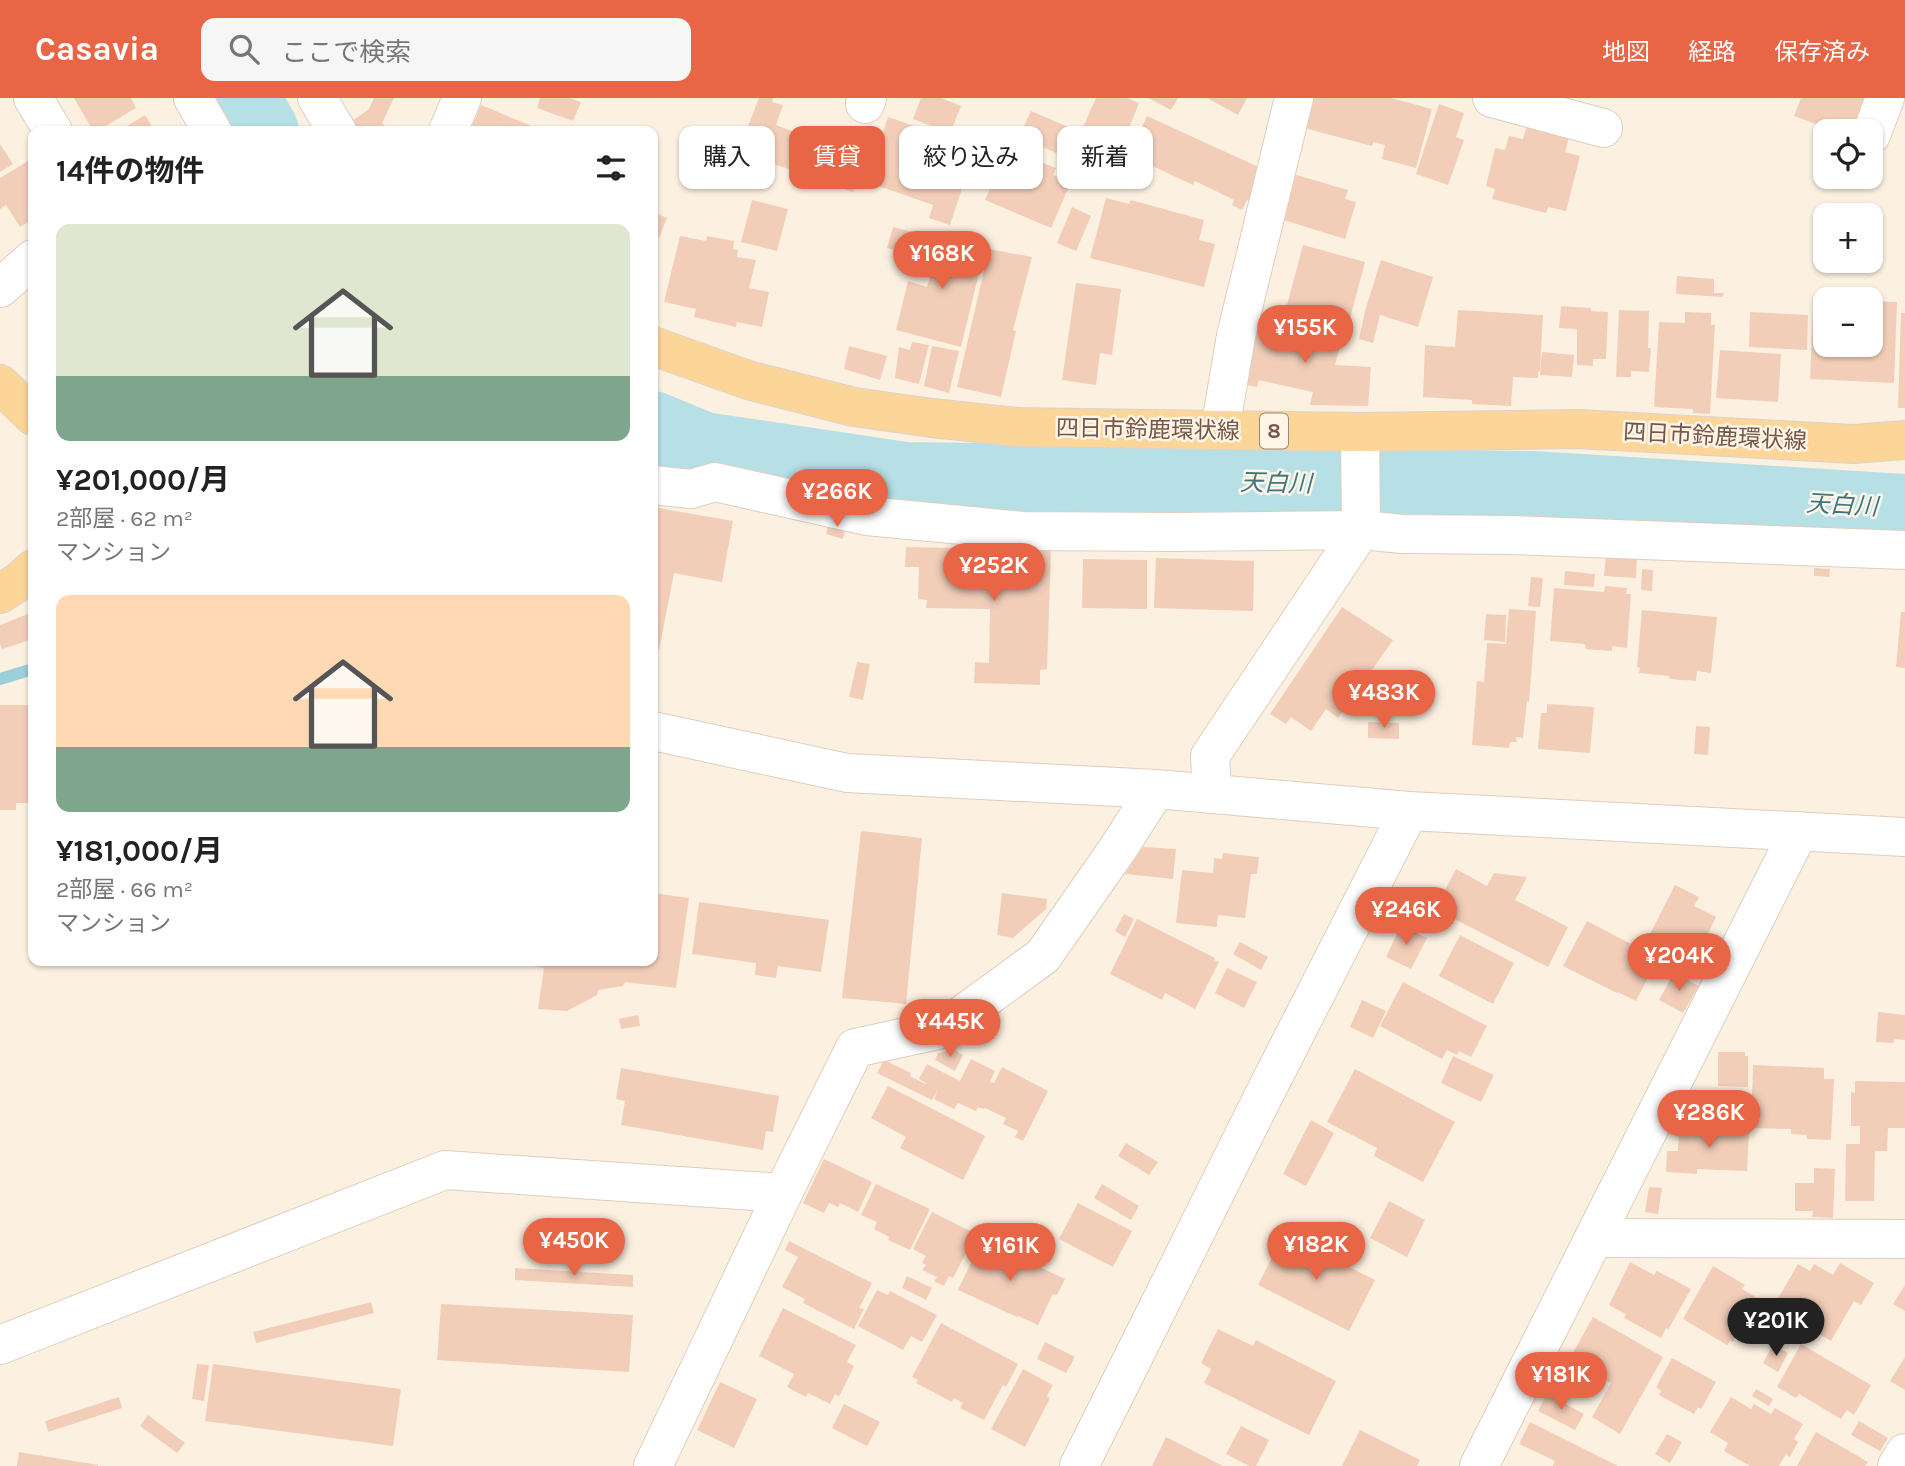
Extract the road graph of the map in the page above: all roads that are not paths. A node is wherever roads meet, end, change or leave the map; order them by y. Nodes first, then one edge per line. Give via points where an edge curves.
1 (33, 98) edge
2 (193, 98) edge
3 (317, 98) edge
4 (462, 98) edge
5 (1294, 98) edge
6 (1492, 98) edge
7 (1885, 98) edge
8 (1877, 119) edge
9 (50, 126) edge
10 (209, 126) edge
11 (334, 126) edge
12 (450, 126) edge
13 (1603, 128) dead end
14 (28, 263) edge
15 (0, 288) edge
16 (658, 348) edge
17 (0, 384) edge
18 (28, 411) edge
19 (1220, 430) junction
20 (1360, 432) junction
21 (1905, 440) edge
22 (658, 486) edge
23 (1361, 530) junction
24 (1905, 550) edge
25 (28, 574) edge
26 (0, 594) edge
27 (658, 733) edge
28 (1156, 789) junction
29 (1212, 794) junction
30 (1409, 811) junction
31 (1799, 831) junction
32 (1905, 837) edge
33 (783, 1192) junction
34 (1594, 1238) junction
35 (1905, 1239) edge
36 (0, 1345) edge
37 (1905, 1453) edge
38 (653, 1466) edge
39 (1079, 1466) edge
40 (1479, 1466) edge
41 (1897, 1466) edge

1 - 9 street
2 - 10 street
3 - 11 street
4 - 12 street
5 - 19 street via 1237,336
6 - 13 street
7 - 8 street
14 - 15 street
16 - 19 main road, 四日市鈴鹿環状線 / 8 via 748,380 854,407 1017,426
17 - 18 main road
19 - 20 main road, 四日市鈴鹿環状線 / 8
20 - 21 main road, 四日市鈴鹿環状線 / 8 via 1578,429 1854,444
20 - 23 street
22 - 23 street via 691,489 715,482 867,516 1023,531
23 - 24 street
23 - 29 street via 1210,756
25 - 26 main road
27 - 28 street via 847,774
28 - 29 street
28 - 33 street via 1043,956 943,1029 855,1048
29 - 30 street
30 - 31 street
30 - 39 street
31 - 32 street
31 - 34 street
33 - 36 street via 445,1170
33 - 38 street
34 - 35 street
34 - 40 street
37 - 41 street

